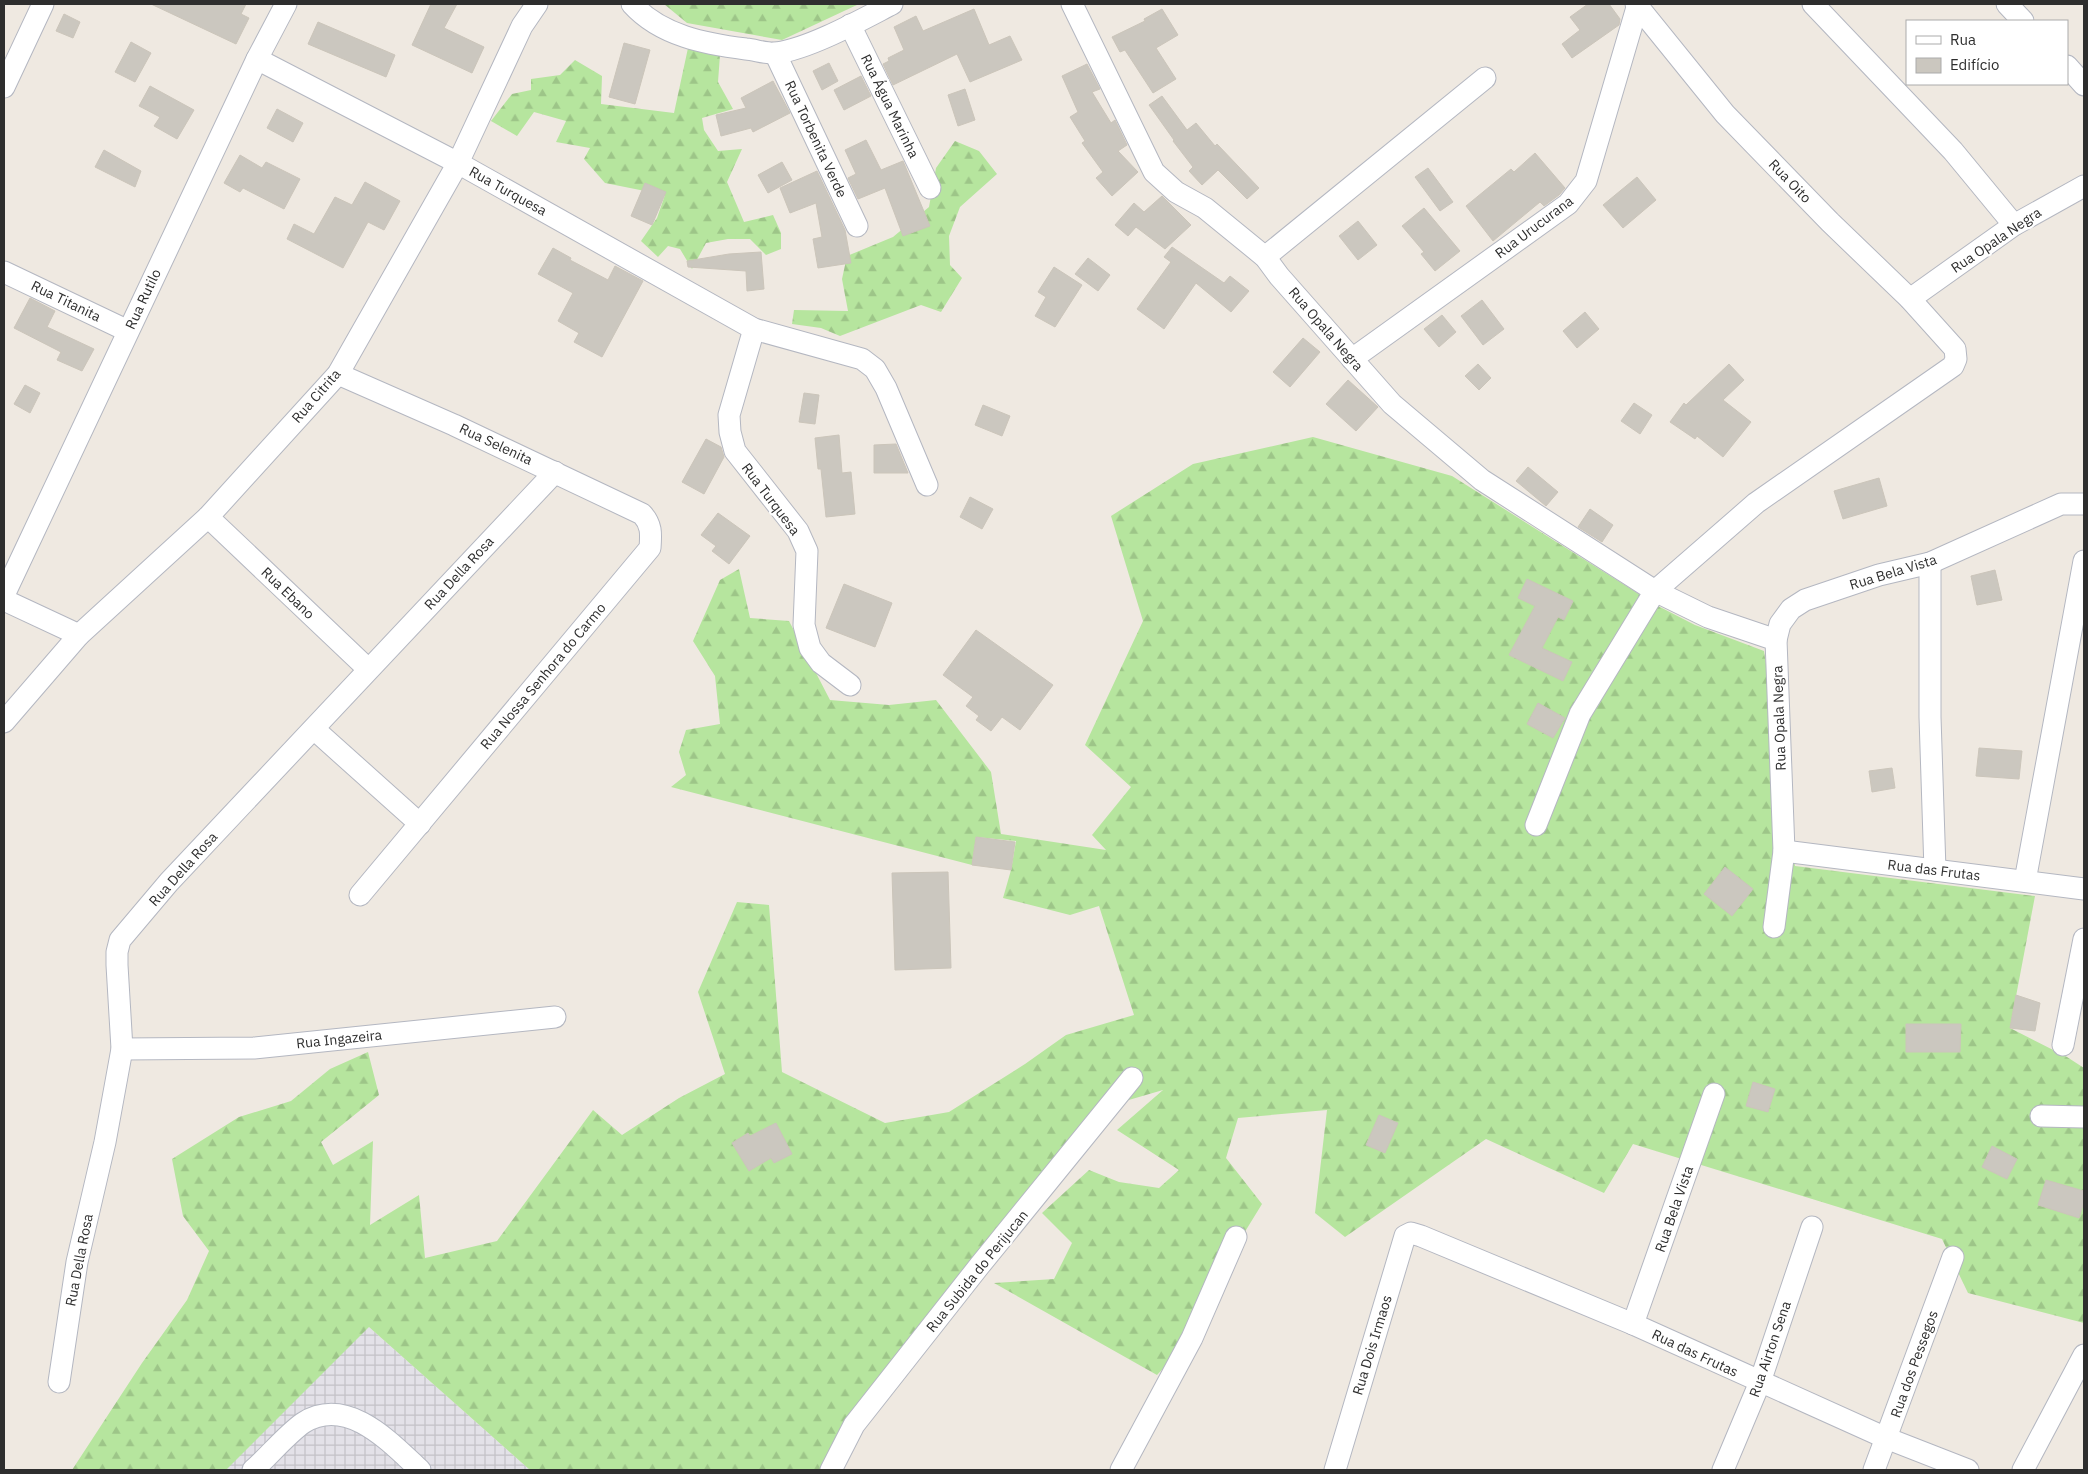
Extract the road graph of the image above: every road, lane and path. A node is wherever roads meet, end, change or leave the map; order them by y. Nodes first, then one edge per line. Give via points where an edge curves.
1 (44, 4) edge
2 (286, 4) edge
3 (537, 4) edge
4 (632, 4) edge
5 (892, 4) edge
6 (1072, 4) edge
7 (1637, 4) edge
8 (1813, 4) edge
9 (2007, 4) edge
10 (2022, 20) edge
11 (850, 25) junction
12 (775, 53) junction
13 (257, 59) junction
14 (2068, 67) edge
15 (1484, 78) dead end
16 (2084, 85) edge
17 (4, 87) edge
18 (458, 163) junction
19 (2084, 186) edge
20 (930, 188) dead end
21 (2014, 225) junction
22 (857, 226) dead end
23 (1265, 257) junction
24 (4, 272) edge
25 (1910, 299) junction
26 (754, 329) junction
27 (128, 331) junction
28 (1352, 359) junction
29 (338, 374) junction
30 (555, 472) junction
31 (927, 485) dead end
32 (2084, 504) edge
33 (208, 517) junction
34 (649, 522) joint
35 (2084, 561) edge
36 (1930, 563) junction
37 (1655, 591) junction
38 (4, 595) edge
39 (4, 600) edge
40 (79, 635) junction
41 (1776, 640) junction
42 (368, 669) junction
43 (850, 685) dead end
44 (4, 722) edge
45 (314, 729) junction
46 (420, 824) junction
47 (1536, 825) dead end
48 (1784, 851) junction
49 (1935, 870) junction
50 (2025, 880) junction
51 (2084, 889) edge
52 (360, 895) dead end
53 (1774, 927) dead end
54 (2083, 949) edge
55 (555, 1017) dead end
56 (2062, 1045) dead end
57 (122, 1049) junction
58 (1132, 1078) dead end
59 (1714, 1094) dead end
60 (2041, 1116) dead end
61 (2084, 1117) edge
62 (1812, 1227) dead end
63 (1421, 1236) joint
64 (1236, 1238) dead end
65 (1953, 1257) dead end
66 (1633, 1324) junction
67 (2084, 1355) edge
68 (58, 1382) dead end
69 (1760, 1382) junction
70 (1886, 1438) junction
71 (253, 1470) edge
72 (420, 1470) edge
73 (831, 1470) edge
74 (1121, 1470) edge
75 (1335, 1470) edge
76 (1724, 1470) edge
77 (1874, 1470) edge
78 (1968, 1470) edge
79 (2023, 1470) edge

1 - 17 street
2 - 13 street, Rua Rutilo
3 - 18 street, Rua Citrita via 522,26
4 - 12 street via 674,33 706,44
5 - 11 street
6 - 23 street, Rua Opala Negra via 1154,172 1176,192 1205,208
7 - 25 street, Rua Oito via 1725,114
7 - 28 street, Rua Urucurana via 1586,180 1576,195 1568,204
8 - 21 street via 1953,151
9 - 10 street
11 - 12 street via 801,46
11 - 20 street, Rua Água Marinha
12 - 22 street, Rua Torbenita Verde
13 - 18 street, Rua Turquesa
13 - 27 street, Rua Rutilo
14 - 16 street
15 - 23 street
18 - 26 street, Rua Turquesa
18 - 29 street, Rua Citrita
19 - 21 street, Rua Opala Negra
21 - 25 street, Rua Opala Negra
23 - 28 street, Rua Opala Negra
24 - 27 street, Rua Titanita
25 - 37 street, Rua Oito via 1955,349 1953,366 1756,503
26 - 31 street, Rua Turquesa via 862,359 875,368
26 - 43 street, Rua Turquesa via 729,415 735,451 798,530 807,551 804,625 810,648 821,663
27 - 38 street, Rua Rutilo
28 - 37 street, Rua Opala Negra via 1392,404 1482,480
29 - 30 street, Rua Selenita
29 - 33 street, Rua Citrita
30 - 34 street, Rua Selenita via 642,514
30 - 42 street, Rua Della Rosa
32 - 36 street, Rua Bela Vista via 2062,504
33 - 40 street, Rua Citrita
33 - 42 street, Rua Ebano
34 - 46 street, Rua Nossa Senhora do Carmo via 650,548
35 - 50 street
36 - 41 street, Rua Bela Vista via 1879,575 1804,600 1790,609 1780,624
36 - 49 street via 1930,717
37 - 41 street, Rua Opala Negra via 1708,617
37 - 47 street via 1580,714
39 - 40 street
40 - 44 street, Rua Citrita
41 - 48 street, Rua Opala Negra
42 - 45 street, Rua Della Rosa
45 - 46 street
45 - 57 street, Rua Della Rosa via 169,882 120,940 117,965
46 - 52 street, Rua Nossa Senhora do Carmo
48 - 49 street, Rua das Frutas
48 - 53 street, Rua Opala Negra
49 - 50 street, Rua das Frutas
50 - 51 street, Rua das Frutas
54 - 56 street
55 - 57 street, Rua Ingazeira via 254,1048
57 - 68 street, Rua Della Rosa via 105,1142 77,1262
58 - 73 street, Rua Subida do Perijucan via 854,1425
59 - 66 street, Rua Bela Vista
60 - 61 street
62 - 69 street, Rua Airton Sena
63 - 66 street, Rua das Frutas
63 - 75 street, Rua Dois Irmaos via 1410,1233 1405,1236
64 - 74 street via 1192,1338
65 - 70 street, Rua dos Pessegos
66 - 69 street, Rua das Frutas
67 - 79 street
69 - 70 street, Rua das Frutas
69 - 76 street, Rua Airton Sena
70 - 77 street, Rua dos Pessegos
70 - 78 street, Rua das Frutas
71 - 72 street via 302,1424 318,1415 335,1413 379,1433

